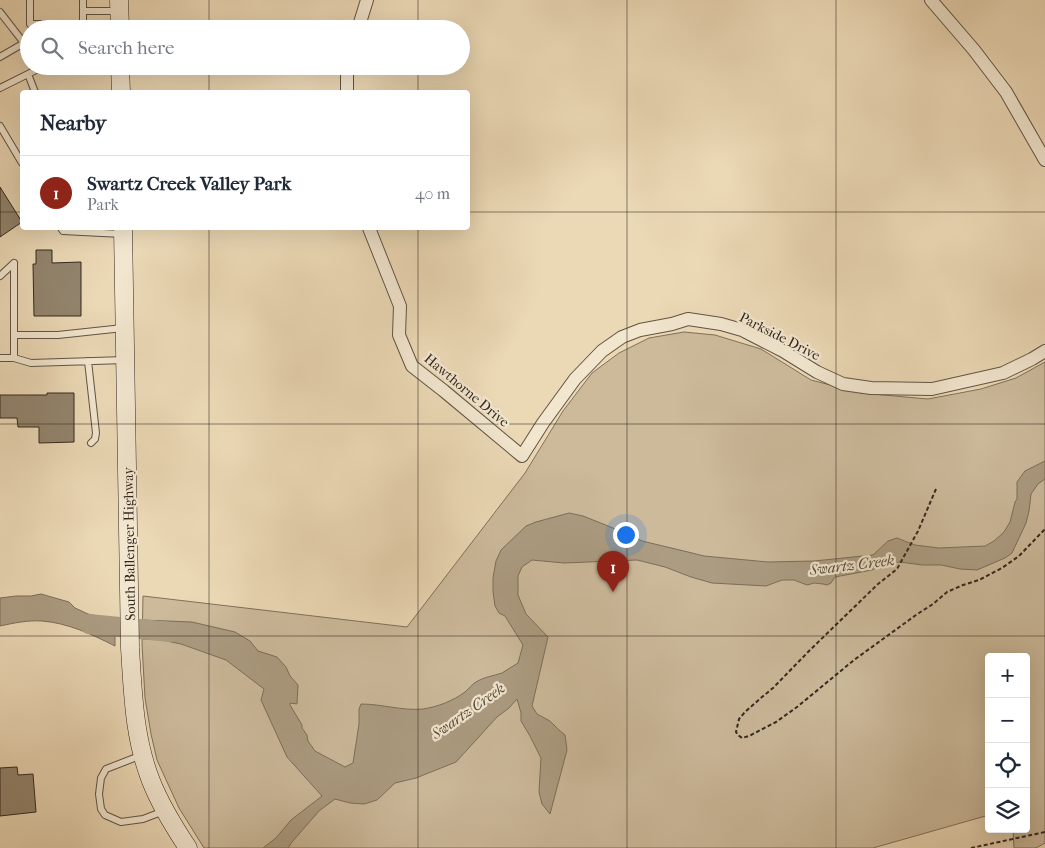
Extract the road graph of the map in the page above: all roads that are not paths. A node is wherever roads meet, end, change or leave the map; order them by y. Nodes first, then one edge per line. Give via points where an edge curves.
1 (30, 0) edge
2 (83, 0) edge
3 (367, 0) edge
4 (931, 0) edge
5 (83, 11) junction
6 (0, 12) edge
7 (119, 13) edge
8 (30, 20) edge
9 (83, 20) edge
10 (361, 20) edge
11 (20, 37) edge
12 (20, 47) edge
13 (0, 57) edge
14 (26, 75) edge
15 (28, 75) edge
16 (120, 75) edge
17 (347, 75) edge
18 (0, 88) edge
19 (34, 90) edge
20 (121, 90) edge
21 (347, 90) edge
22 (0, 126) edge
23 (20, 160) edge
24 (1045, 160) edge
25 (93, 230) edge
26 (370, 230) edge
27 (123, 231) edge
28 (0, 276) edge
29 (125, 328) junction
30 (14, 335) junction
31 (1045, 352) edge
32 (0, 358) edge
33 (14, 358) junction
34 (126, 360) junction
35 (88, 361) junction
36 (92, 443) dead end
37 (522, 456) joint
38 (143, 754) junction
39 (166, 811) junction
40 (188, 848) edge

1 - 8 lane
2 - 5 lane
3 - 10 street
4 - 24 street via 1006,92
5 - 7 lane
5 - 9 lane
6 - 11 lane
12 - 13 lane
14 - 18 lane
15 - 19 lane
16 - 20 street
17 - 21 street
22 - 23 lane
25 - 27 lane
26 - 37 street, Hawthorne Drive via 400,306 399,335 412,366
27 - 29 street, South Ballenger Highway
28 - 30 lane via 14,263
29 - 30 lane via 58,335
29 - 34 street, South Ballenger Highway
30 - 33 lane
31 - 37 street, Parkside Drive via 1003,372 932,390 871,388 844,384 817,372 742,330 688,319 640,330 602,350 575,379
32 - 33 lane
33 - 35 lane via 31,363
34 - 35 lane
34 - 38 street, South Ballenger Highway via 130,648 133,706
35 - 36 lane via 96,433
38 - 39 street, South Ballenger Highway via 151,781
38 - 39 lane via 106,769 101,778 101,809 105,815 121,822
39 - 40 street, South Ballenger Highway

